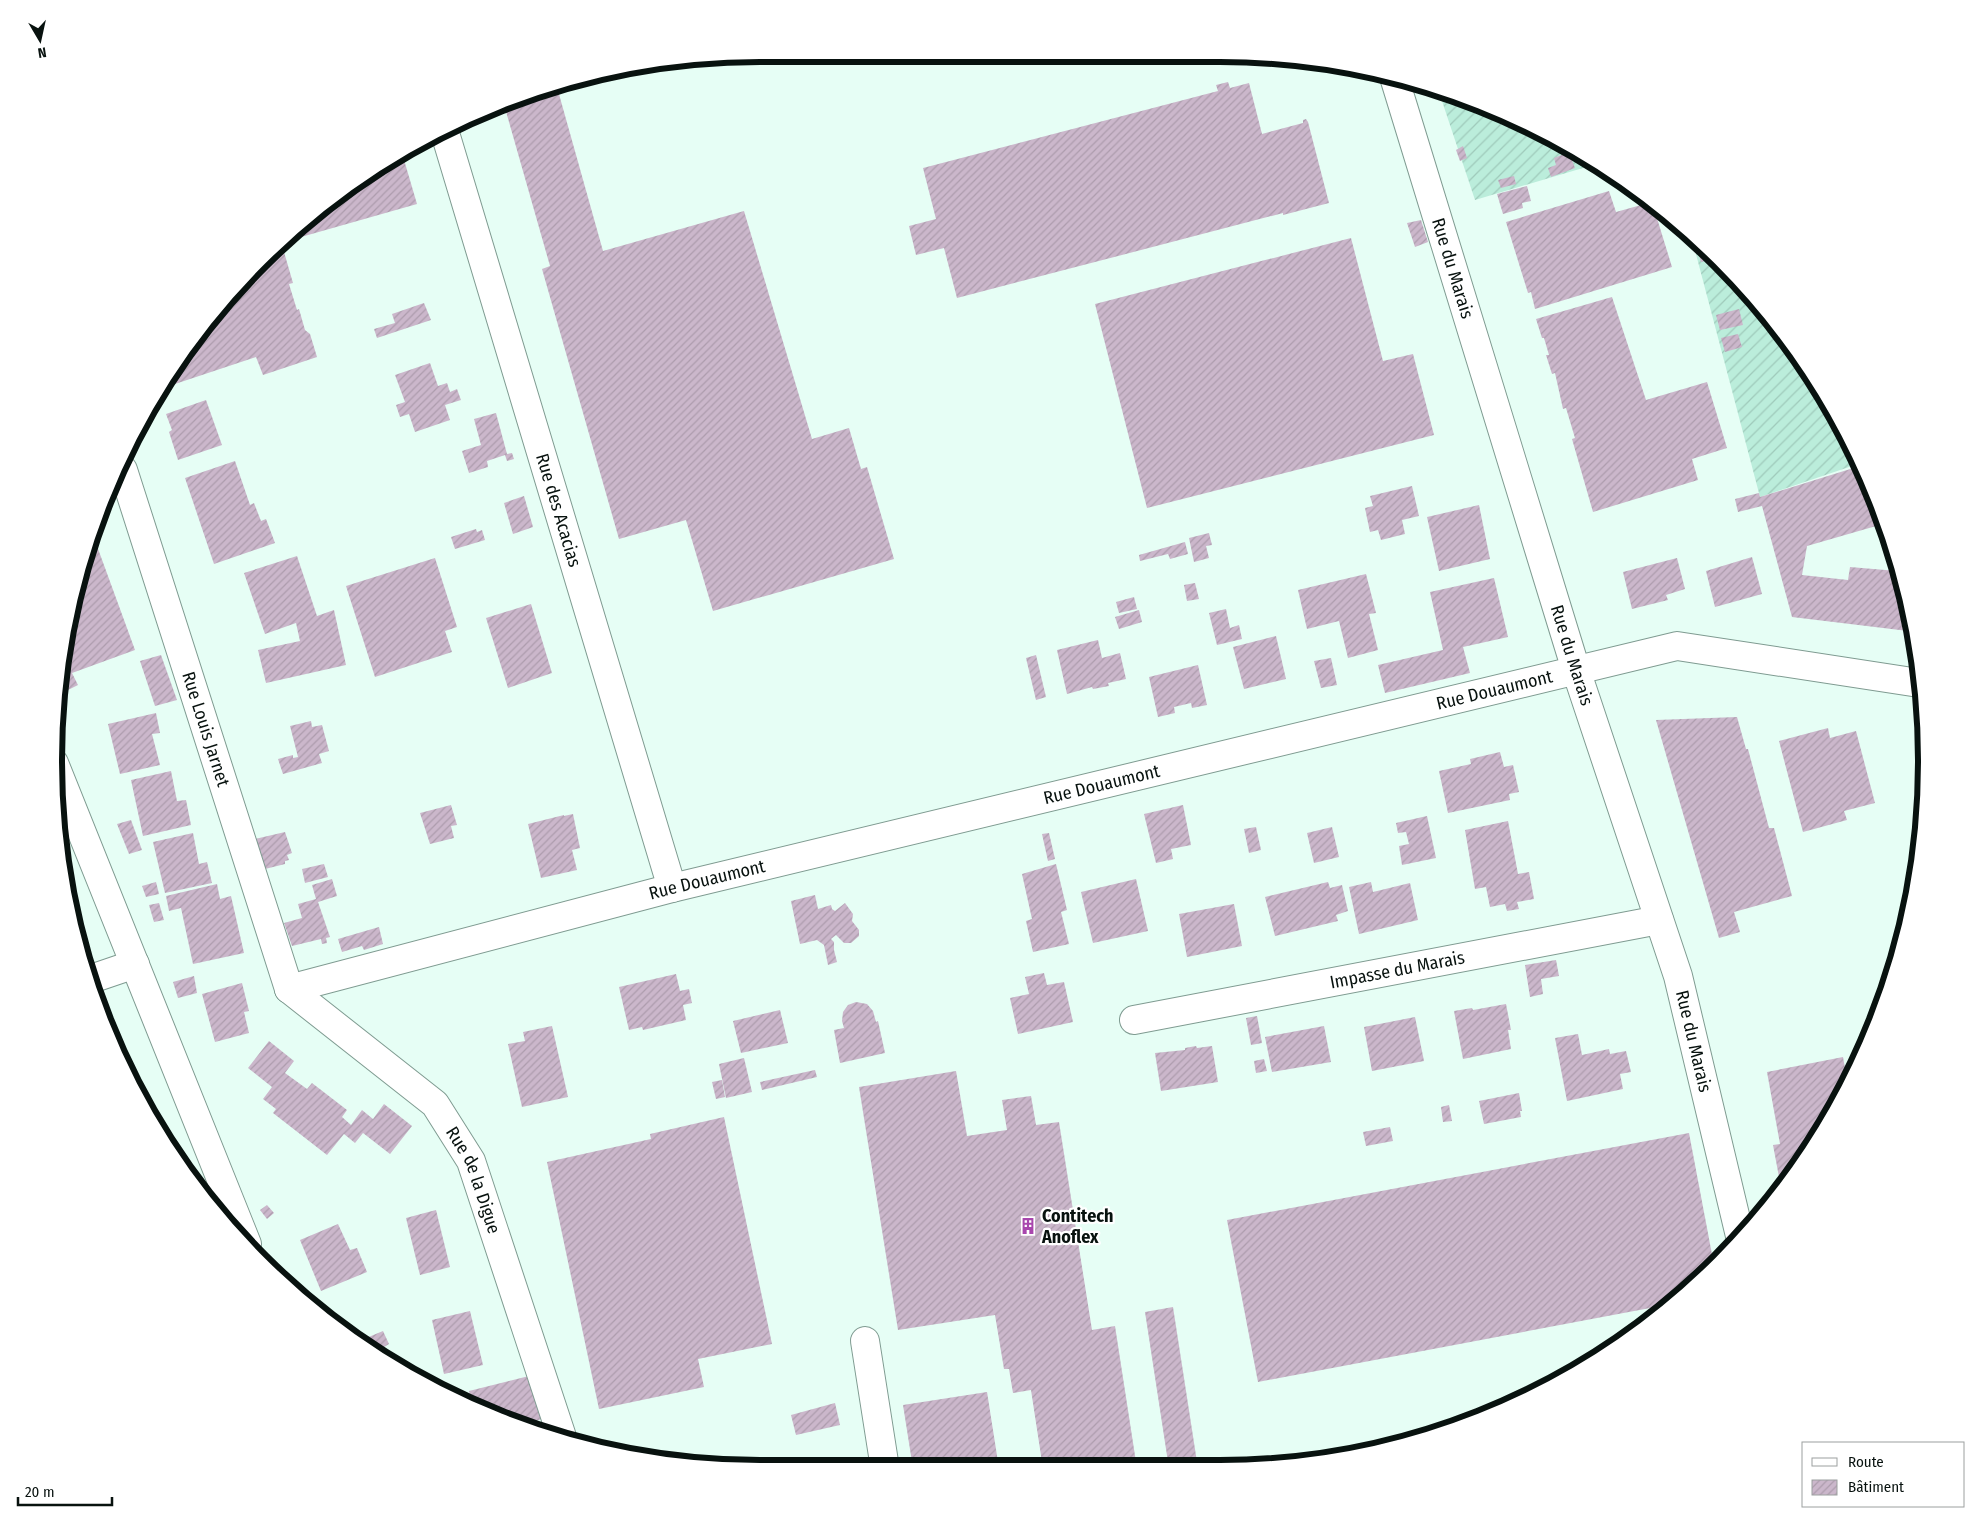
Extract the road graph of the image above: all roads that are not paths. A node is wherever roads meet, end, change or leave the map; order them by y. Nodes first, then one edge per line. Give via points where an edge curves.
1 (1397, 85) edge
2 (446, 138) edge
3 (125, 475) edge
4 (1576, 670) junction
5 (1913, 682) edge
6 (63, 785) edge
7 (672, 888) junction
8 (1659, 920) junction
9 (135, 964) junction
10 (97, 977) edge
11 (289, 989) junction
12 (1134, 1020) dead end
13 (240, 1226) edge
14 (1738, 1228) edge
15 (865, 1341) dead end
16 (560, 1429) edge
17 (884, 1460) edge

1 - 4 street, Rue du Marais
2 - 7 street, Rue des Acacias
3 - 11 street, Rue Louis Jarnet
4 - 5 street, Rue Douaumont via 1677,646
4 - 7 street, Rue Douaumont
4 - 8 street, Rue du Marais
6 - 9 street
7 - 11 street, Rue Douaumont
8 - 12 street, Impasse du Marais
8 - 14 street, Rue du Marais via 1678,976
9 - 10 street
9 - 13 street
11 - 16 street, Rue de la Digue via 435,1104 472,1161
15 - 17 street

